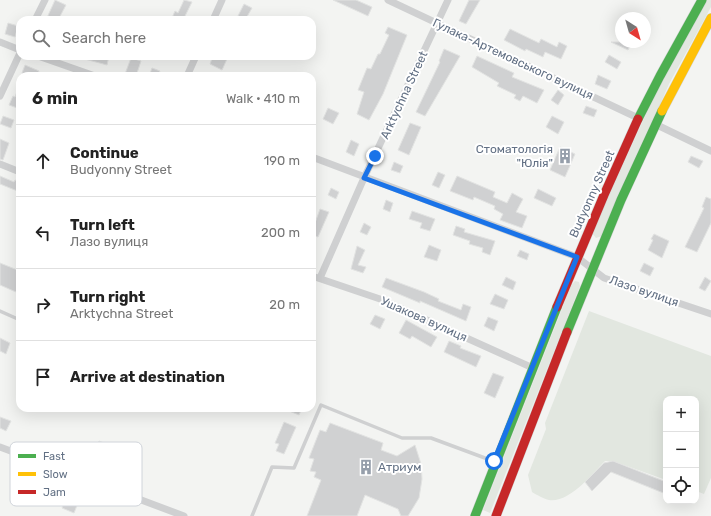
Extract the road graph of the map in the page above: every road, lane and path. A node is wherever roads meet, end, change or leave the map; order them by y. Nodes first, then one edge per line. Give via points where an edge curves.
1 (45, 0) edge
2 (222, 0) edge
3 (388, 0) edge
4 (448, 0) edge
5 (702, 0) edge
6 (37, 16) edge
7 (215, 16) edge
8 (711, 18) edge
9 (437, 23) junction
10 (0, 42) edge
11 (16, 48) edge
12 (17, 60) edge
13 (49, 60) edge
14 (194, 60) edge
15 (84, 72) edge
16 (189, 72) edge
17 (0, 96) edge
18 (638, 118) junction
19 (655, 124) junction
20 (711, 151) edge
21 (316, 160) edge
22 (0, 164) edge
23 (16, 170) edge
24 (364, 178) junction
25 (577, 257) junction
26 (593, 268) junction
27 (316, 277) edge
28 (320, 278) junction
29 (0, 312) edge
30 (711, 314) edge
31 (16, 318) edge
32 (533, 368) junction
33 (0, 447) edge
34 (10, 451) edge
35 (494, 461) junction
36 (142, 500) edge
37 (184, 516) edge
38 (252, 516) edge
39 (475, 516) edge
40 (496, 516) edge

1 - 6 street
2 - 7 street
3 - 9 street, Гулака-Артемовського вулиця
4 - 9 street, Arktychna Street
5 - 18 main road, Budyonny Street via 674,46
8 - 19 main road
9 - 18 street, Гулака-Артемовського вулиця
9 - 24 street, Arktychna Street
10 - 11 street
12 - 17 street
13 - 15 street
14 - 16 street
18 - 25 main road, Budyonny Street
19 - 20 street
19 - 26 main road
21 - 24 street, Лазо вулиця
22 - 23 street
24 - 25 street, Лазо вулиця
24 - 28 street, Arktychna Street
25 - 26 street, Лазо вулиця
25 - 32 main road, Budyonny Street
26 - 30 street, Лазо вулиця via 604,278
26 - 40 main road
27 - 28 street, Ушакова вулиця
28 - 32 street, Ушакова вулиця via 380,299
29 - 31 lane
32 - 35 main road, Budyonny Street
33 - 34 street
35 - 38 lane via 432,438 402,438 321,405 294,468 272,467
35 - 39 main road, Budyonny Street
36 - 37 street

